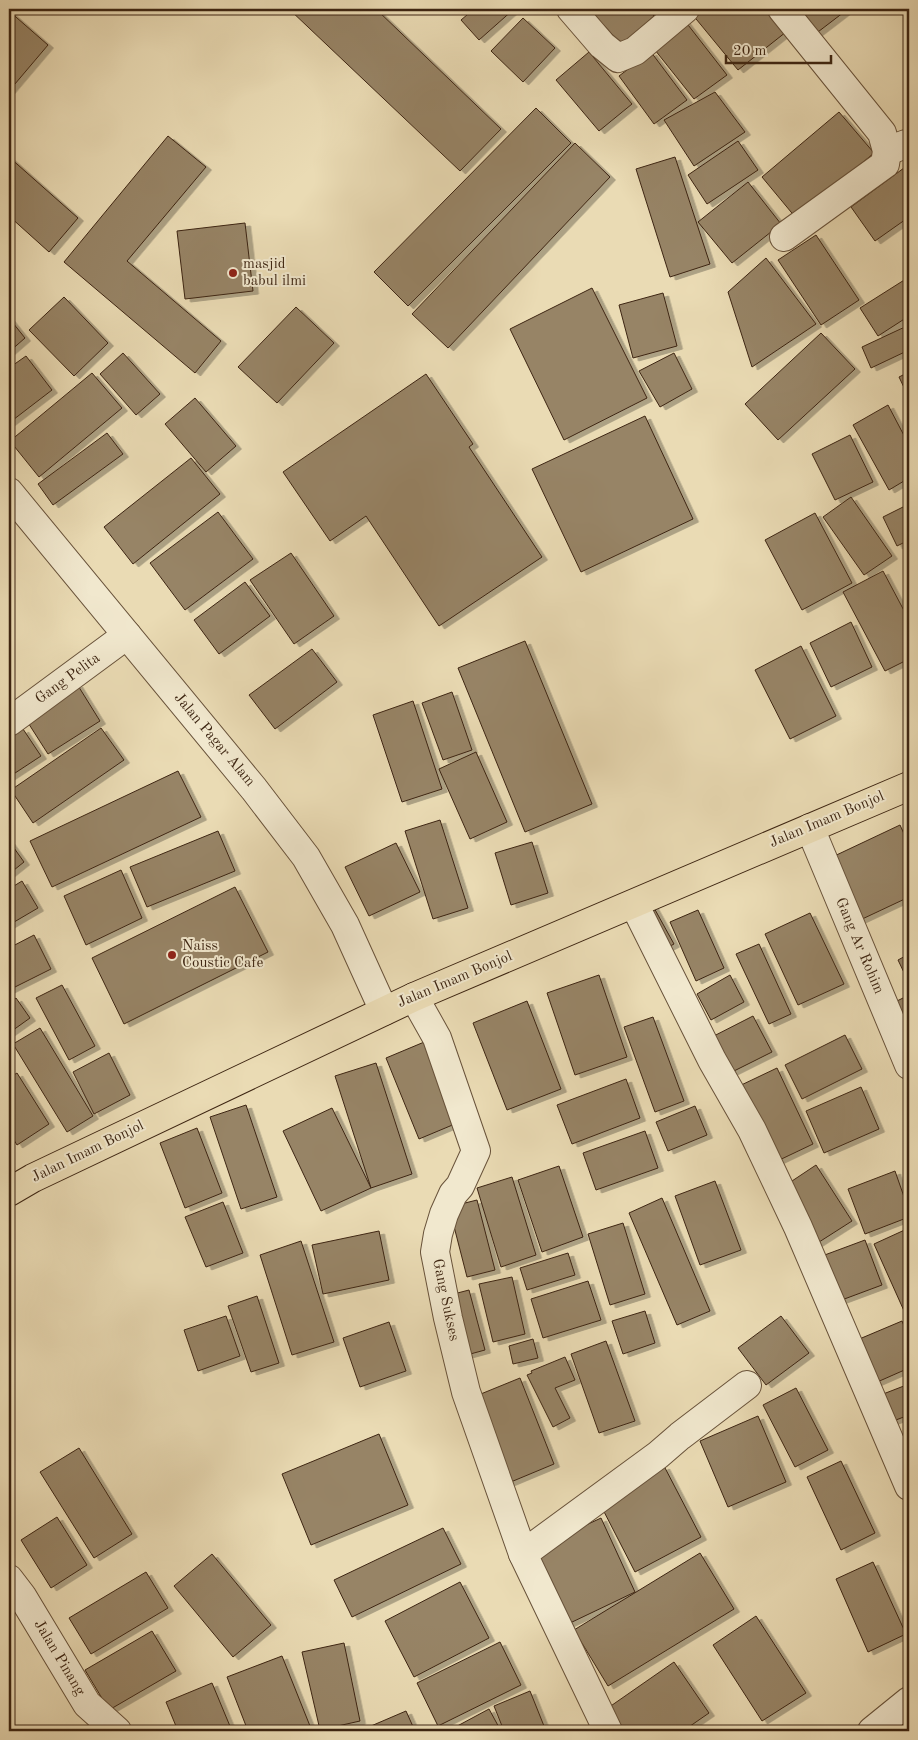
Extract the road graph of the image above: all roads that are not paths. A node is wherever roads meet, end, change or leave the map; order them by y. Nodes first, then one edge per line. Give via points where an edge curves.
1 (571, 9) edge
2 (685, 9) edge
3 (782, 9) edge
4 (898, 148) edge
5 (784, 237) dead end
6 (9, 492) edge
7 (127, 635) junction
8 (9, 722) edge
9 (909, 786) edge
10 (810, 828) junction
11 (634, 904) junction
12 (414, 997) junction
13 (384, 1011) junction
14 (909, 1065) edge
15 (9, 1192) edge
16 (747, 1385) dead end
17 (902, 1447) edge
18 (909, 1486) edge
19 (523, 1554) junction
20 (9, 1579) edge
21 (909, 1701) edge
22 (116, 1731) edge
23 (608, 1731) edge
24 (872, 1731) edge

1 - 2 street via 602,45 618,58 634,51
3 - 4 street via 882,134
4 - 5 street via 884,164
6 - 7 street, Jalan Pagar Alam
7 - 8 street, Gang Pelita
7 - 13 street, Jalan Pagar Alam via 306,857 345,925
9 - 10 highway, Jalan Imam Bonjol
10 - 11 highway, Jalan Imam Bonjol
10 - 14 street, Gang Ar Rohim
11 - 12 highway, Jalan Imam Bonjol
11 - 17 street via 712,1060 752,1130
12 - 13 highway, Jalan Imam Bonjol
12 - 19 street, Gang Sukses via 437,1038 476,1151 444,1214 435,1252 466,1392
13 - 15 highway, Jalan Imam Bonjol
16 - 19 street
17 - 18 street
19 - 23 street, Gang Sukses
20 - 22 street, Jalan Pinang via 87,1704
21 - 24 street

